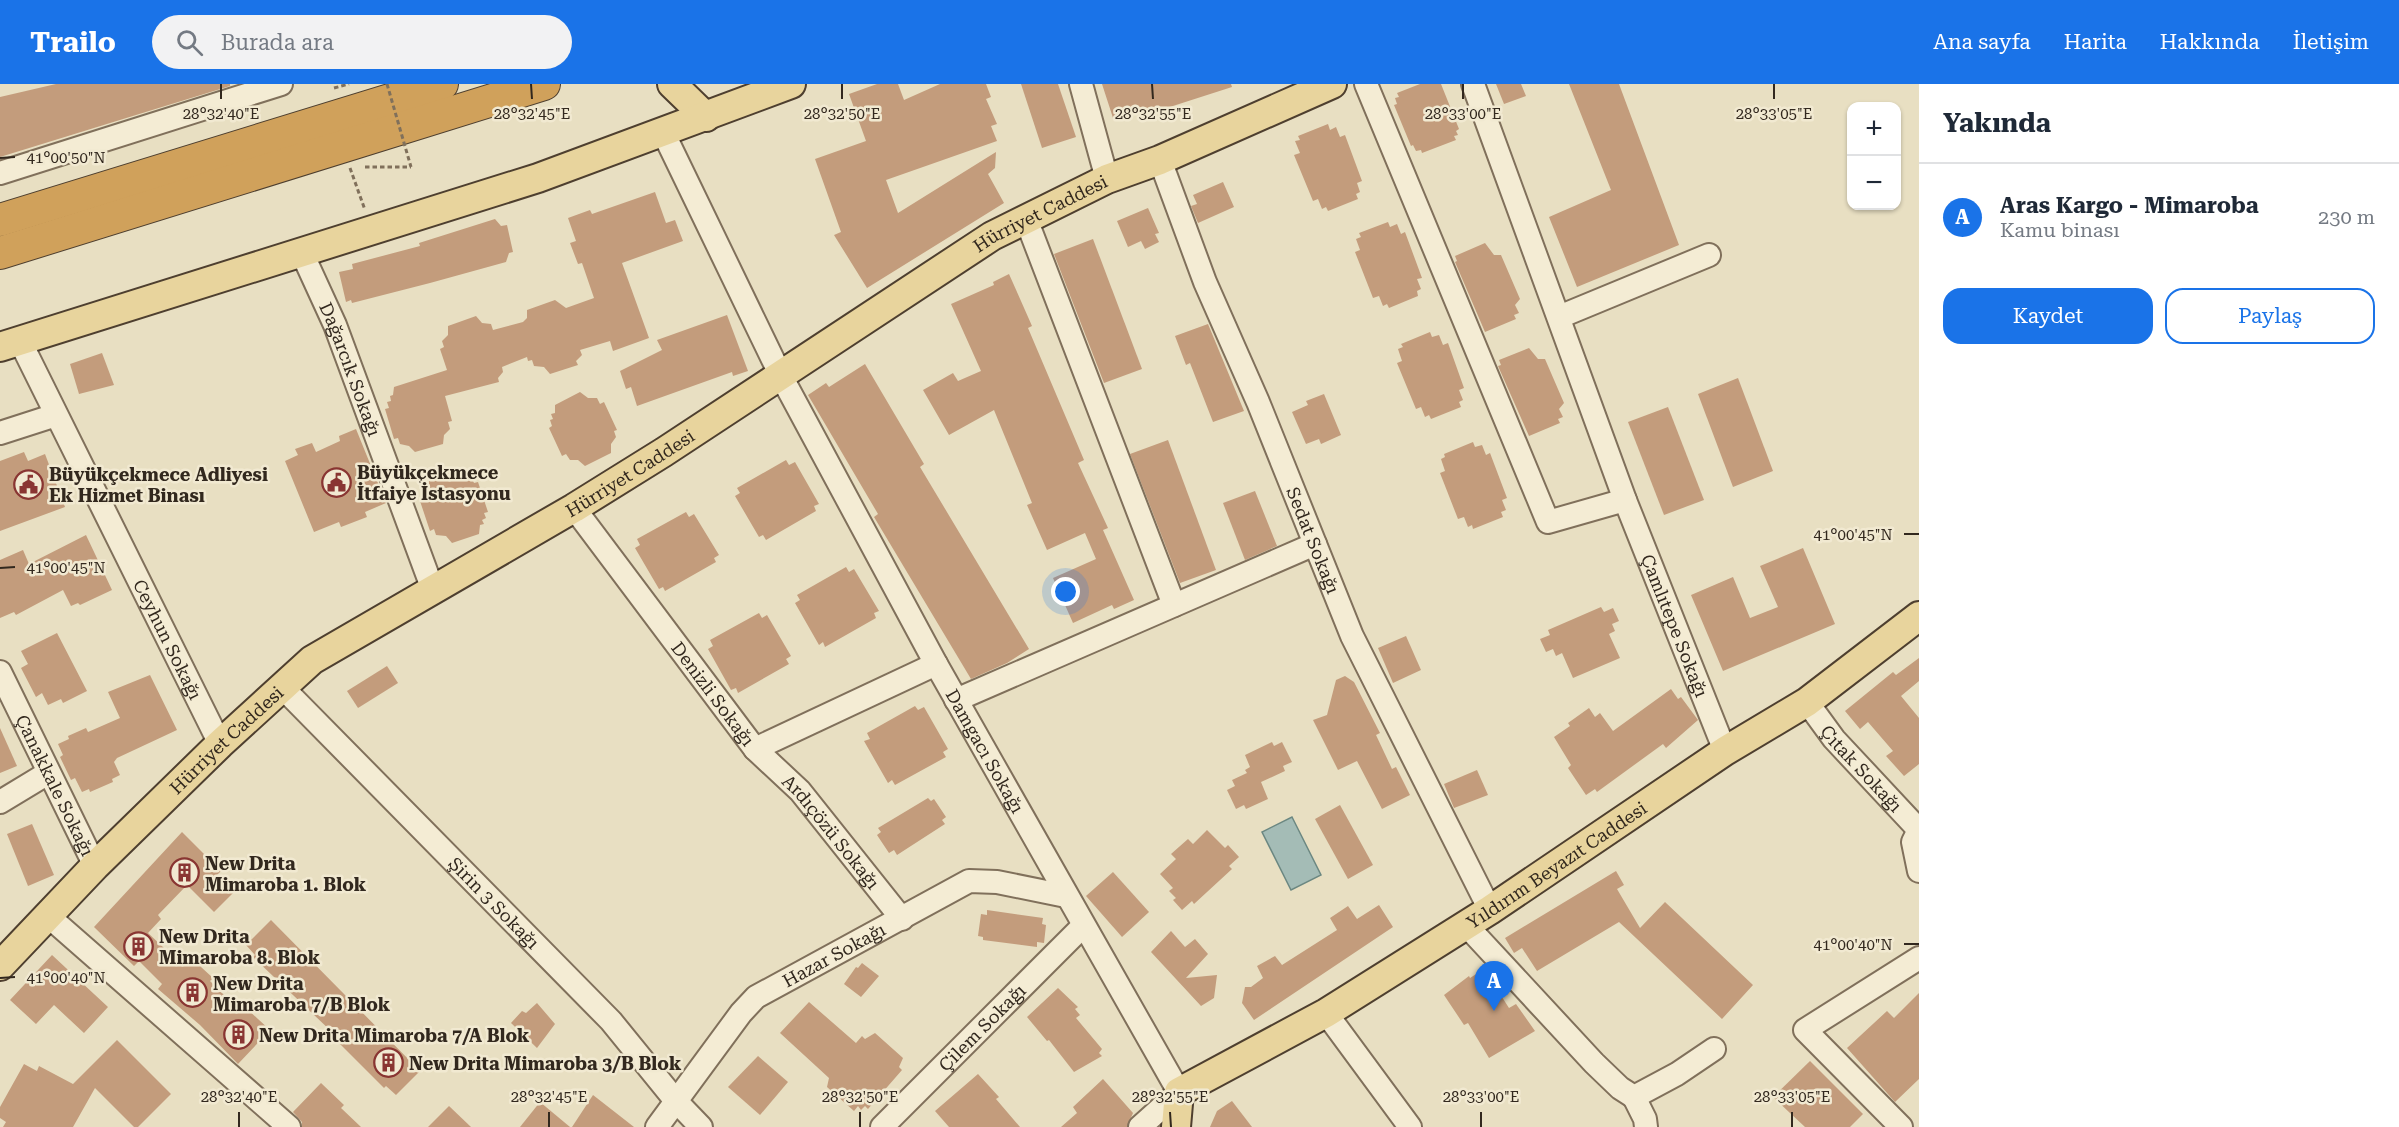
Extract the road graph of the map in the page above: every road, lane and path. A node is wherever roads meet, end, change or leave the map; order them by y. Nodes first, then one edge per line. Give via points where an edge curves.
1 (281, 84) edge
2 (350, 84) edge
3 (387, 84) edge
4 (442, 84) edge
5 (544, 84) edge
6 (672, 84) edge
7 (791, 84) edge
8 (1082, 84) edge
9 (1332, 84) edge
10 (1366, 84) edge
11 (1473, 84) edge
12 (334, 88) dead end
13 (705, 117) junction
14 (663, 132) junction
15 (1160, 160) junction
16 (0, 174) edge
17 (1107, 179) junction
18 (1026, 219) junction
19 (0, 220) edge
20 (373, 232) junction
21 (0, 253) edge
22 (302, 253) junction
23 (1709, 255) dead end
24 (1559, 317) junction
25 (10, 344) edge
26 (780, 374) junction
27 (56, 415) junction
28 (0, 433) edge
29 (1626, 500) junction
30 (574, 508) junction
31 (1315, 544) junction
32 (433, 590) junction
33 (1174, 605) junction
34 (1919, 616) edge
35 (936, 664) junction
36 (0, 672) edge
37 (281, 686) junction
38 (956, 700) junction
39 (1807, 702) junction
40 (220, 744) junction
41 (754, 749) junction
42 (1725, 751) junction
43 (48, 772) junction
44 (0, 802) edge
45 (1919, 830) edge
46 (95, 866) junction
47 (1919, 872) edge
48 (1066, 896) junction
49 (47, 915) junction
50 (1478, 917) junction
51 (902, 918) junction
52 (1082, 927) junction
53 (1919, 958) edge
54 (0, 966) edge
55 (1326, 1013) junction
56 (1714, 1049) dead end
57 (1179, 1092) junction
58 (1634, 1097) junction
59 (676, 1101) junction
60 (1406, 1126) edge
61 (289, 1127) edge
62 (657, 1127) edge
63 (700, 1127) edge
64 (882, 1127) edge
65 (1140, 1127) edge
66 (1176, 1127) edge
67 (1646, 1127) edge
68 (1901, 1127) edge

1 - 16 street
2 - 12 path
3 - 20 path, bridge via 411,166 350,167
4 - 19 highway
5 - 21 highway
6 - 13 main road
7 - 13 main road
8 - 17 street
9 - 15 main road, Hürriyet Caddesi
10 - 29 street via 1548,522
11 - 24 street, Çamlıtepe Sokağı
13 - 14 main road
14 - 20 main road
14 - 26 street, Damgacı Sokağı
15 - 17 main road, Hürriyet Caddesi
15 - 31 street, Sedat Sokağı via 1205,282
17 - 18 main road, Hürriyet Caddesi
18 - 26 main road, Hürriyet Caddesi via 992,236
18 - 33 street
20 - 22 main road
22 - 25 main road
22 - 32 street, Dağarcık Sokağı via 335,325
23 - 24 street
24 - 29 street, Çamlıtepe Sokağı
25 - 27 street, Ceyhun Sokağı
26 - 30 main road, Hürriyet Caddesi
26 - 35 street, Damgacı Sokağı
27 - 28 street
27 - 40 street, Ceyhun Sokağı
29 - 42 street, Çamlıtepe Sokağı
30 - 32 main road, Hürriyet Caddesi
30 - 41 street, Denizli Sokağı
31 - 33 street
31 - 50 street, Sedat Sokağı
32 - 37 main road, Hürriyet Caddesi via 312,660
33 - 38 street
34 - 39 main road, Yıldırım Beyazıt Caddesi
35 - 38 street, Damgacı Sokağı
35 - 41 street, Denizli Sokağı
36 - 43 street, Çanakkale Sokağı
37 - 40 main road, Hürriyet Caddesi
37 - 59 street, Şirin 3 Sokağı via 612,1021
38 - 48 street, Damgacı Sokağı
39 - 42 main road, Yıldırım Beyazıt Caddesi
39 - 45 street, Çıtak Sokağı via 1834,739
40 - 46 main road, Hürriyet Caddesi
41 - 51 street, Ardıçözü Sokağı via 800,791
42 - 50 main road, Yıldırım Beyazıt Caddesi
43 - 44 street
43 - 46 street, Çanakkale Sokağı
45 - 47 street via 1912,842
46 - 49 main road, Hürriyet Caddesi
48 - 51 street, Hazar Sokağı via 997,882 969,881
48 - 52 street, Damgacı Sokağı
49 - 54 main road, Hürriyet Caddesi
49 - 61 street
50 - 55 main road, Yıldırım Beyazıt Caddesi
50 - 58 street, Sedat Sokağı via 1594,1063
51 - 59 street, Hazar Sokağı via 756,997
52 - 57 street, Damgacı Sokağı
52 - 64 street, Çilem Sokağı
53 - 68 street via 1805,1030
55 - 57 main road, Yıldırım Beyazıt Caddesi
55 - 60 street
56 - 58 street
57 - 65 street
57 - 66 main road
58 - 67 street
59 - 62 street, Hazar Sokağı
59 - 63 street, Şirin 3 Sokağı

